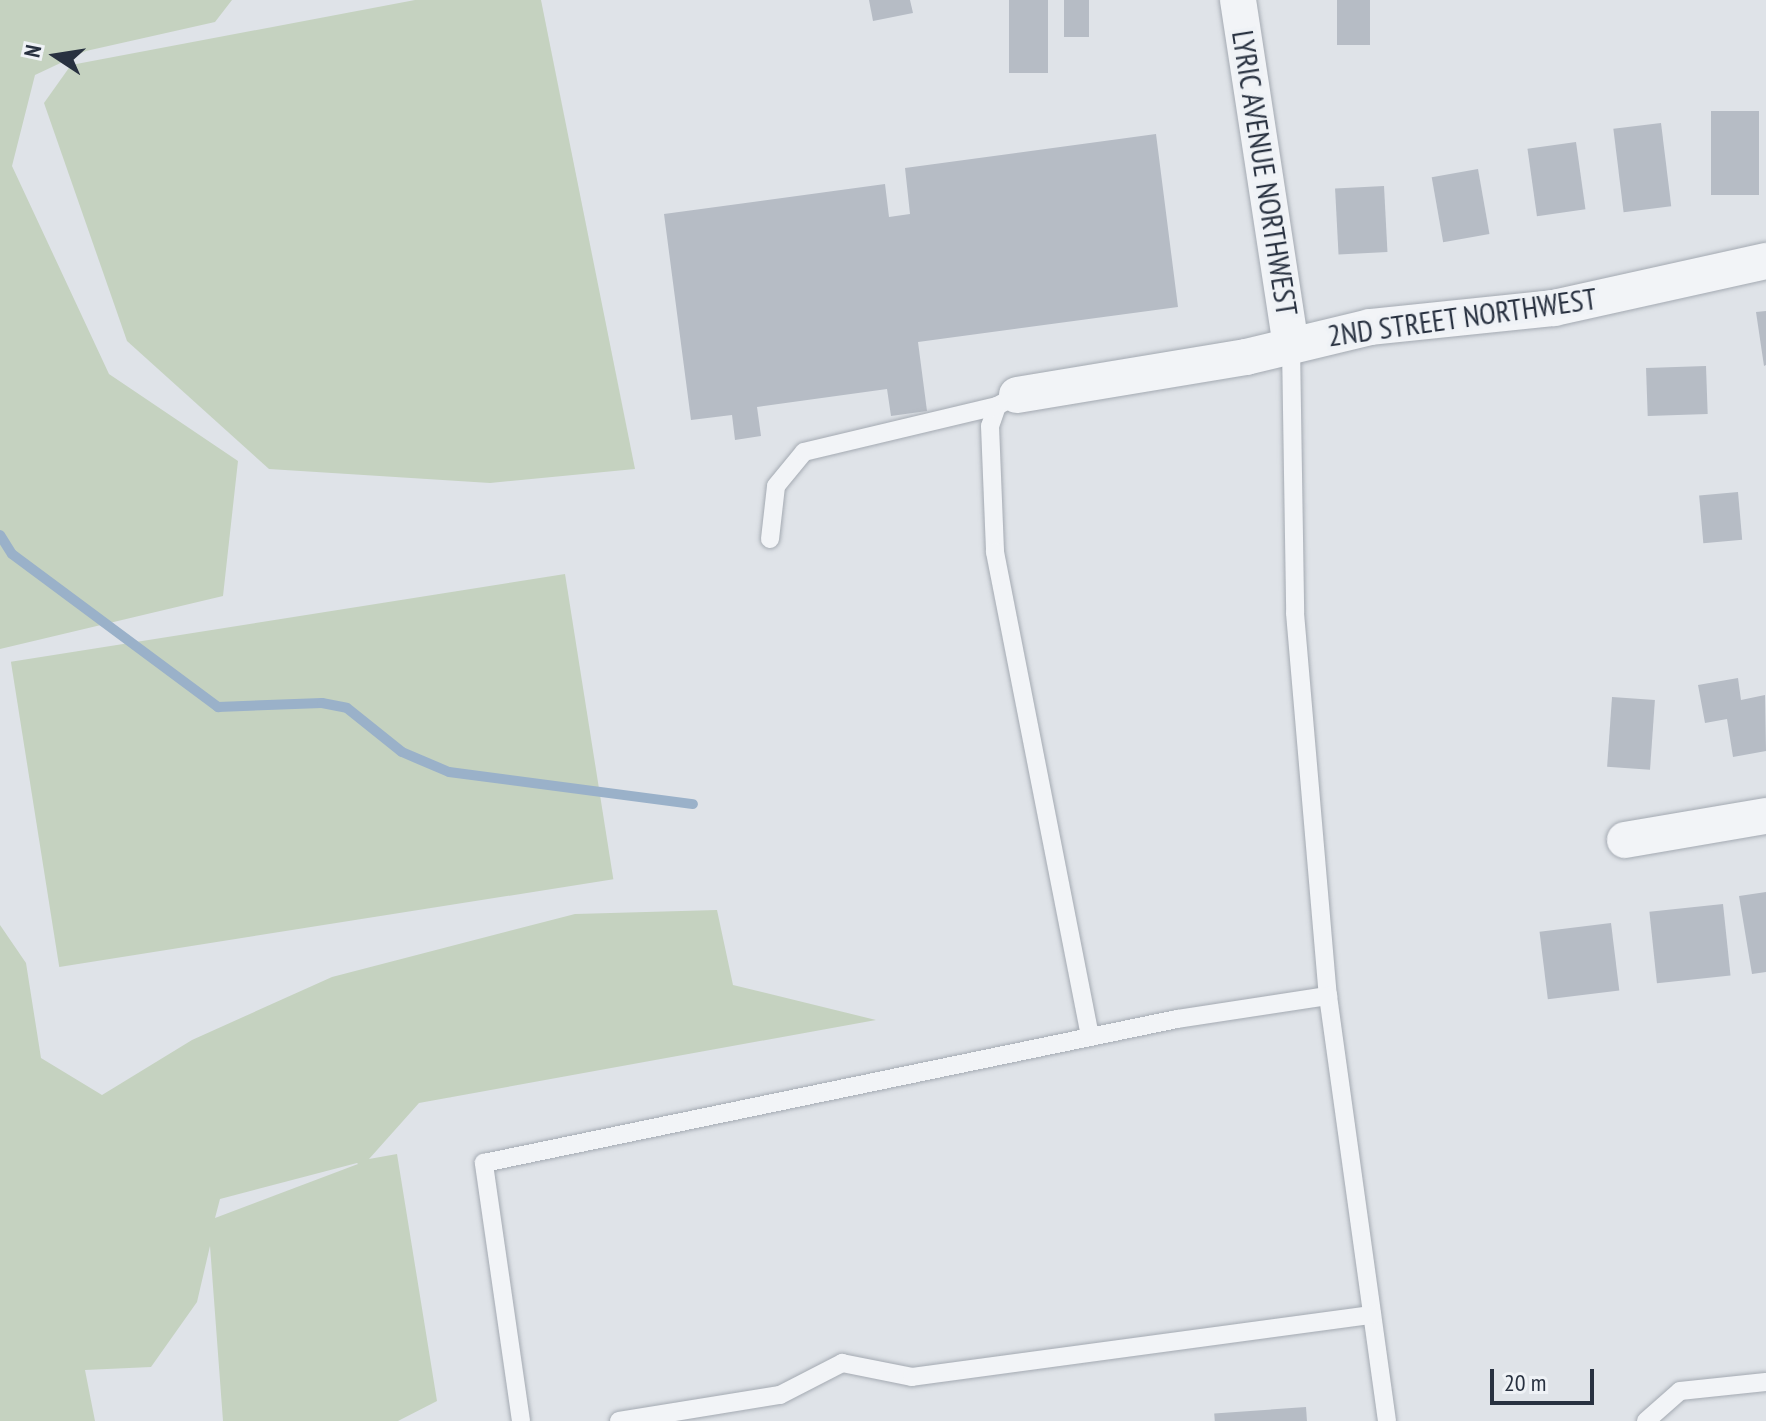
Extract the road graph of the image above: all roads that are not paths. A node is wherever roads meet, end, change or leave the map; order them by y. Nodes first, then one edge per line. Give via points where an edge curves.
1 (1238, 0) edge
2 (1766, 261) edge
3 (1291, 346) junction
4 (1007, 401) junction
5 (770, 539) dead end
6 (1766, 816) edge
7 (1625, 840) dead end
8 (1328, 996) junction
9 (1090, 1037) junction
10 (1372, 1315) junction
11 (1766, 1382) edge
12 (1382, 1416) edge
13 (521, 1421) edge
14 (619, 1421) edge
15 (1646, 1421) edge

1 - 3 street, LYRIC AVENUE NORTHWEST
2 - 3 street, 2ND STREET NORTHWEST via 1554,308 1370,327
3 - 4 street, 2ND STREET NORTHWEST
3 - 8 lane via 1295,613
4 - 5 lane via 804,452 776,486
4 - 9 lane via 990,426 995,552
6 - 7 street
8 - 9 lane
8 - 10 lane
9 - 13 lane via 484,1163
10 - 12 lane
10 - 14 lane via 912,1377 842,1363 780,1395
11 - 15 lane via 1680,1391

